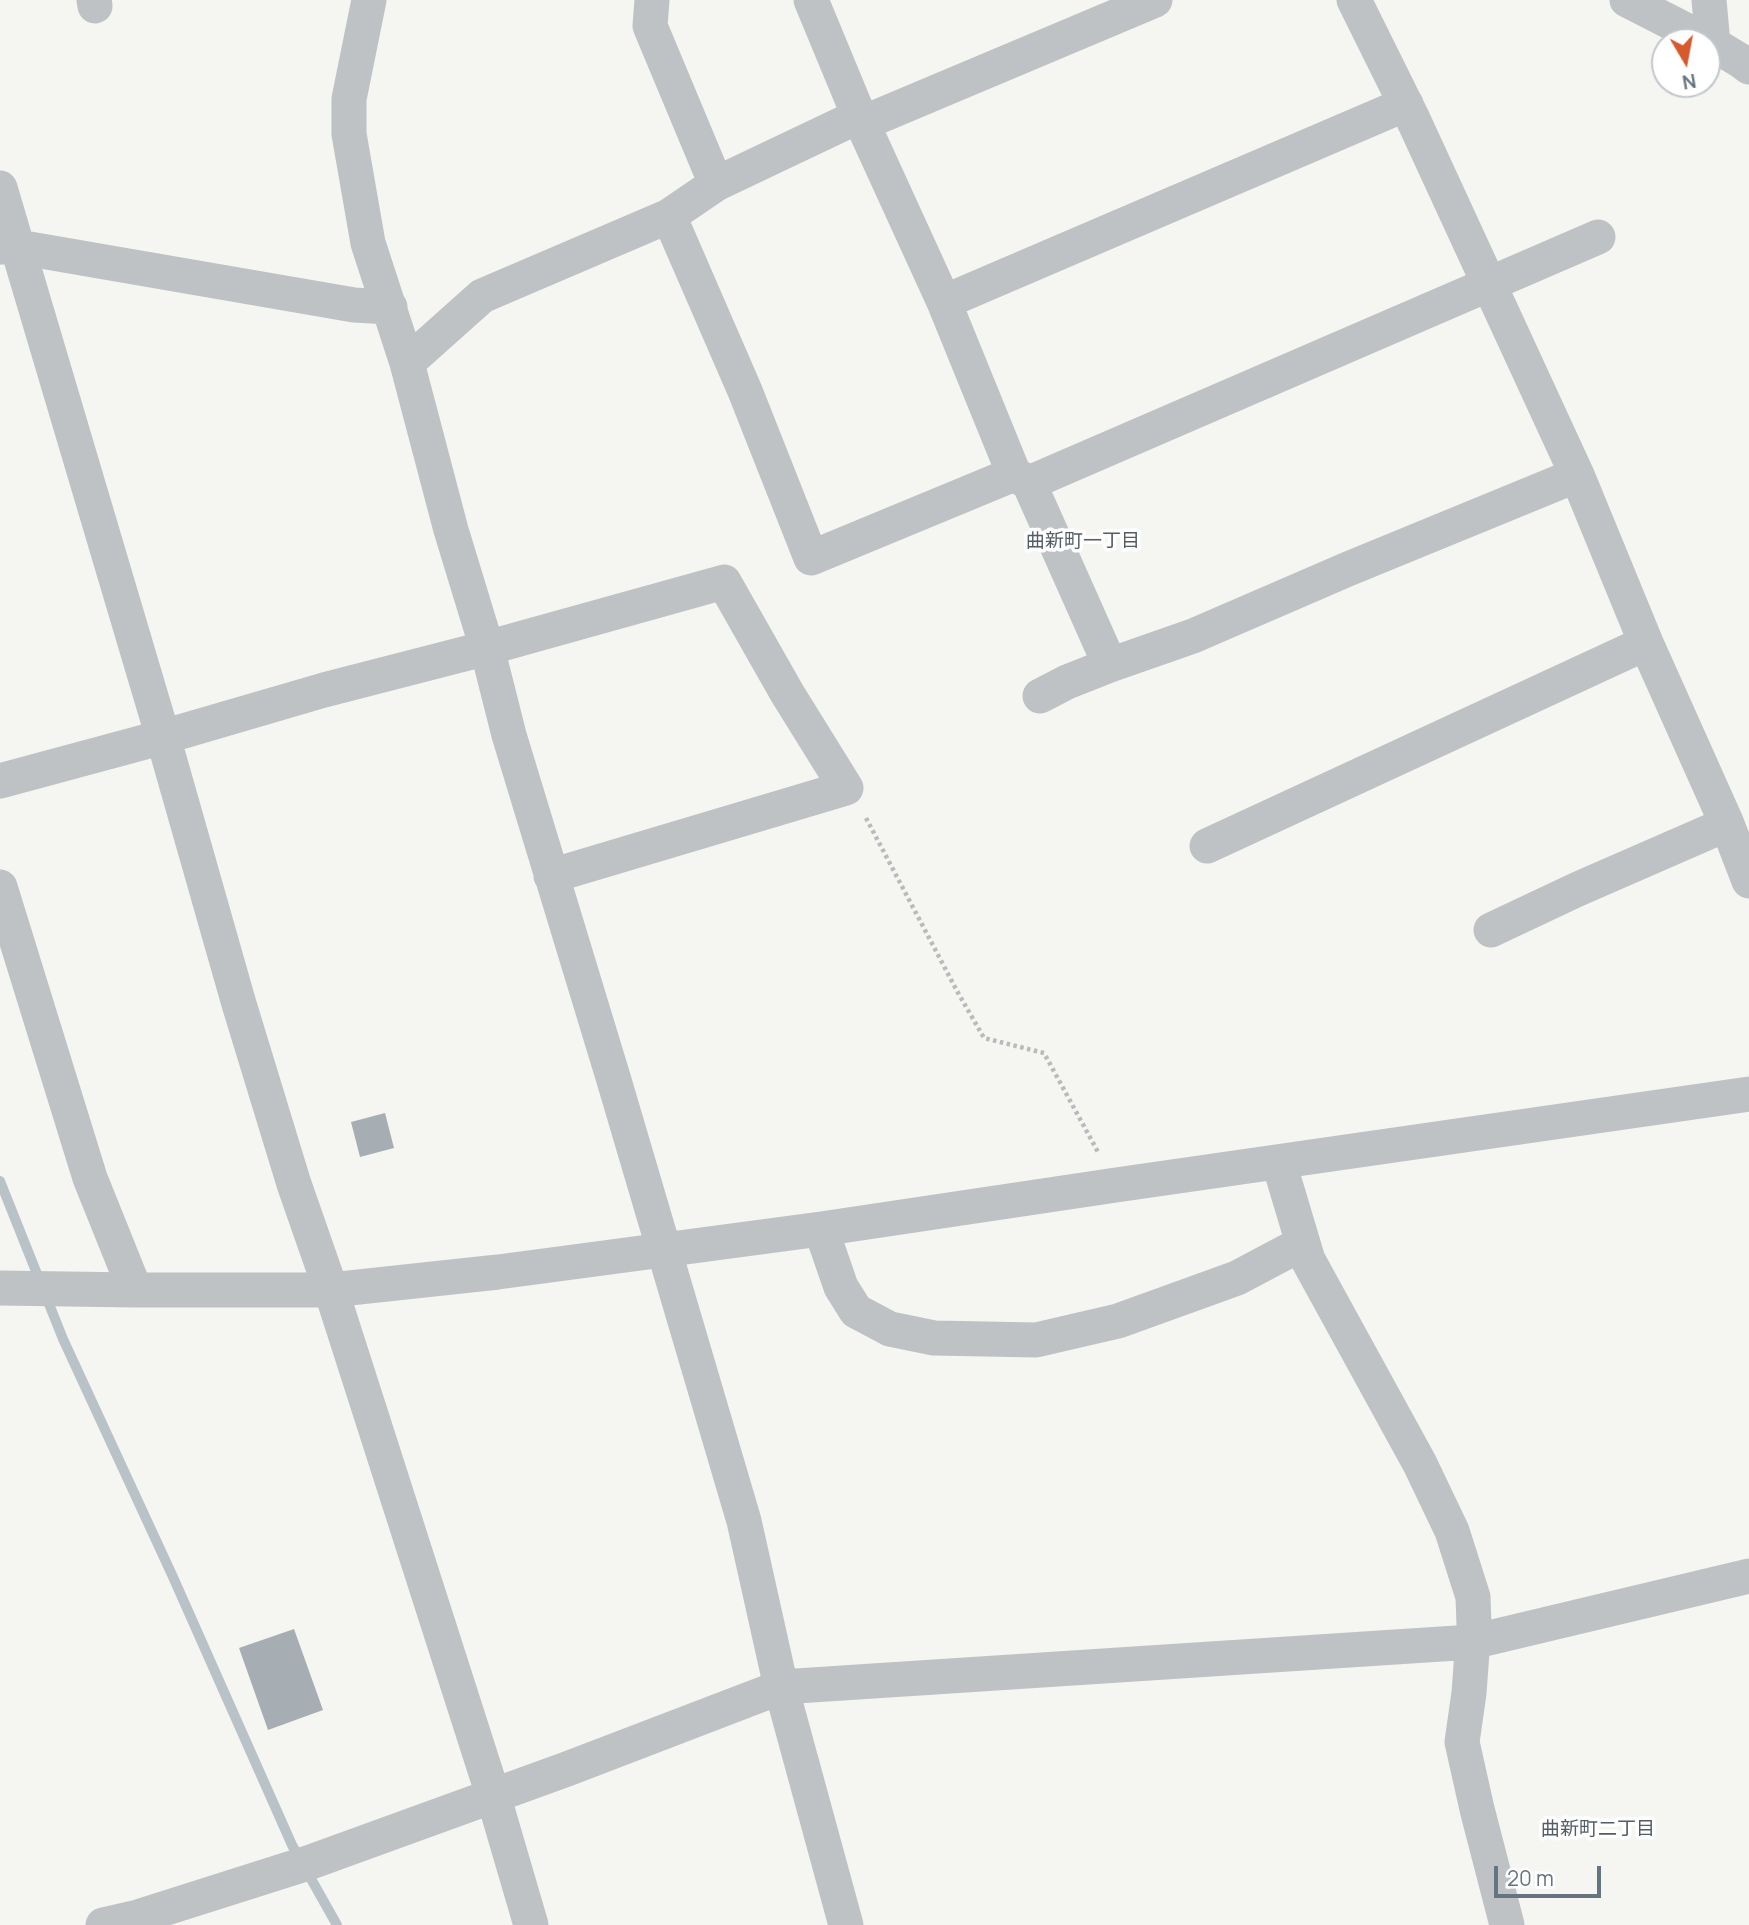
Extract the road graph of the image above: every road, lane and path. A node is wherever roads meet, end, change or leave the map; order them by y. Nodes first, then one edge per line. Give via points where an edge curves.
1 (369, 0) edge
2 (652, 0) edge
3 (811, 0) edge
4 (1155, 0) edge
5 (1354, 0) edge
6 (1627, 0) edge
7 (1709, 0) edge
8 (1682, 28) edge
9 (1712, 28) edge
10 (1721, 49) edge
11 (1749, 67) edge
12 (1406, 104) junction
13 (861, 120) junction
14 (716, 184) junction
15 (0, 188) edge
16 (669, 216) junction
17 (1598, 237) dead end
18 (9, 247) edge
19 (1489, 284) junction
20 (944, 302) junction
21 (390, 307) junction
22 (407, 363) junction
23 (1577, 475) junction
24 (1022, 478) junction
25 (1646, 643) junction
26 (487, 648) junction
27 (1110, 665) junction
28 (1040, 696) dead end
29 (163, 737) junction
30 (0, 781) edge
31 (846, 788) junction
32 (1727, 824) junction
33 (1208, 846) dead end
34 (551, 876) junction
35 (1749, 881) edge
36 (0, 887) edge
37 (1491, 930) dead end
38 (1749, 1094) edge
39 (1279, 1163) junction
40 (1116, 1185) junction
41 (821, 1229) junction
42 (1303, 1243) junction
43 (665, 1250) junction
44 (0, 1288) edge
45 (135, 1290) junction
46 (331, 1290) junction
47 (1749, 1576) edge
48 (1472, 1642) junction
49 (781, 1686) junction
50 (493, 1795) junction
51 (103, 1925) edge
52 (531, 1925) edge
53 (846, 1925) edge
54 (1507, 1925) edge

1 - 21 street via 349,99 349,134 368,243
2 - 14 street via 650,26
3 - 13 street
4 - 13 street
5 - 12 street
6 - 8 street
7 - 9 street
10 - 11 street
12 - 19 street
12 - 20 street
13 - 14 street
13 - 20 street
14 - 16 street
15 - 18 street
16 - 22 street via 482,296
16 - 24 street via 811,558
17 - 19 street
18 - 21 street via 354,305
18 - 29 street
19 - 23 street
19 - 24 street
20 - 24 street
21 - 22 street
22 - 26 street
23 - 25 street
23 - 27 street via 1193,636
24 - 27 street
25 - 32 street
25 - 33 street
26 - 29 street
26 - 31 street via 723,582
26 - 34 street
27 - 28 street
29 - 30 street
29 - 46 street via 239,1004
31 - 34 street
31 - 40 path via 984,1038 1044,1053
32 - 35 street
32 - 37 street
34 - 43 street
36 - 45 street via 90,1178
38 - 39 street
39 - 40 street
39 - 42 street
40 - 41 street
41 - 42 street via 841,1287 856,1311 890,1329 934,1338 1035,1340 1118,1321 1237,1278
41 - 43 street
42 - 48 street via 1452,1531 1473,1597
43 - 46 street
43 - 49 street via 744,1521
44 - 45 street
45 - 46 street
46 - 50 street
47 - 48 street
48 - 49 street
48 - 54 street via 1462,1742
49 - 50 street
49 - 53 street
50 - 51 street via 308,1863
50 - 52 street

